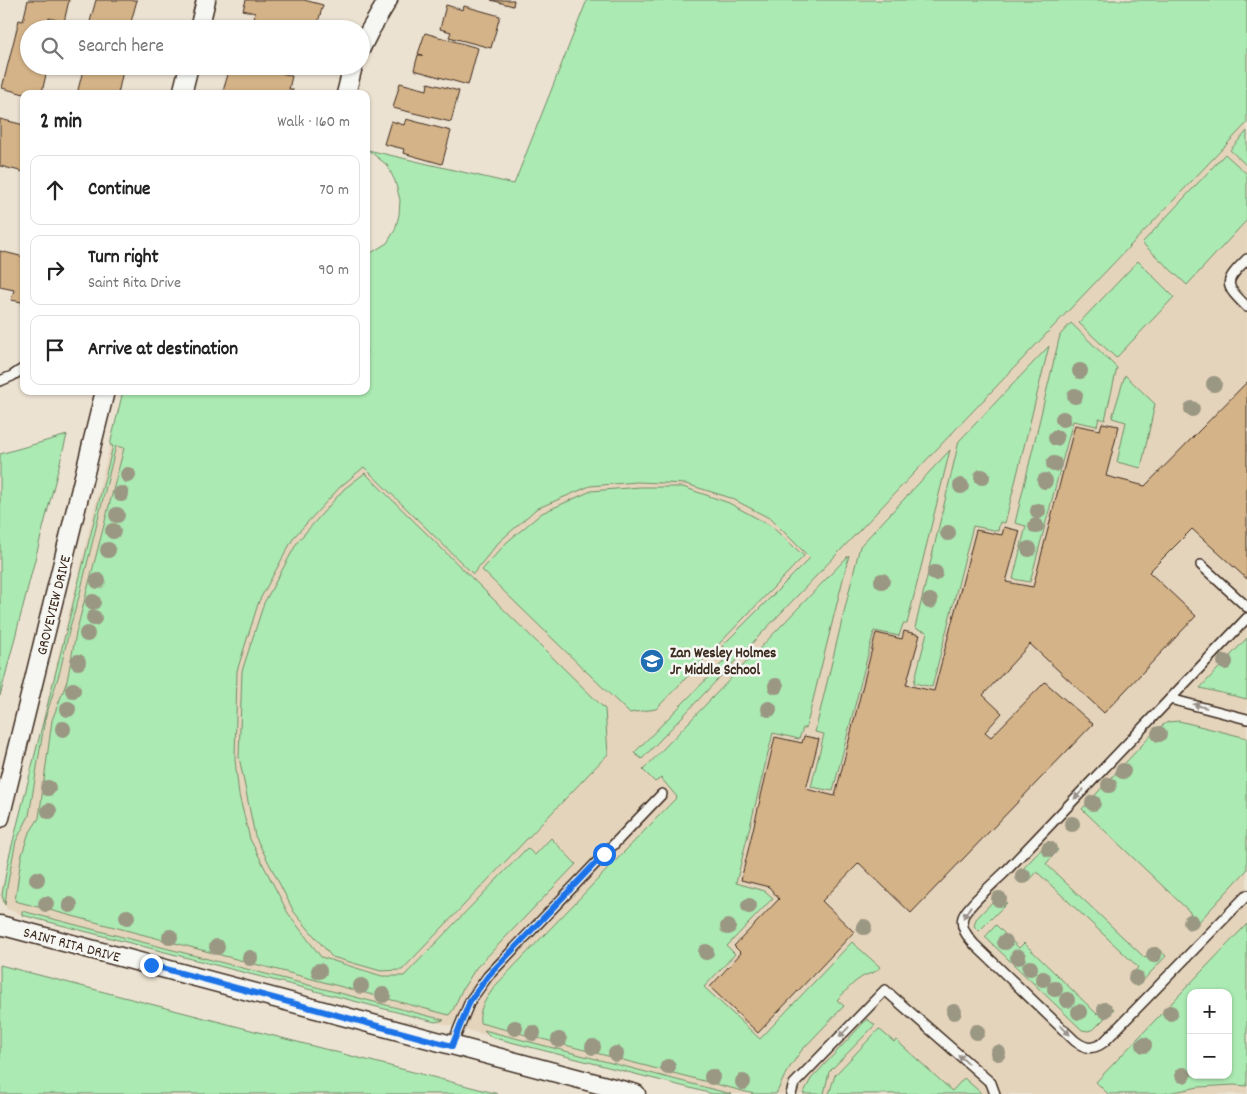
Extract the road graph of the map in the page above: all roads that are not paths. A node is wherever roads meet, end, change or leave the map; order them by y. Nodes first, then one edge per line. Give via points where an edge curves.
1 (206, 0) edge
2 (388, 0) edge
3 (201, 20) edge
4 (370, 30) edge
5 (187, 75) edge
6 (351, 75) edge
7 (183, 90) edge
8 (347, 90) edge
9 (1247, 259) edge
10 (1247, 307) edge
11 (20, 371) edge
12 (0, 381) edge
13 (104, 395) edge
14 (1201, 565) dead end
15 (1247, 607) edge
16 (1247, 618) edge
17 (1170, 699) junction
18 (1247, 719) edge
19 (662, 794) dead end
20 (0, 818) edge
21 (1247, 896) edge
22 (0, 925) edge
23 (452, 1046) junction
24 (636, 1094) edge
25 (791, 1094) edge
26 (995, 1094) edge

1 - 3 street
2 - 4 street
5 - 7 street
6 - 8 street
9 - 10 lane via 1234,272 1229,286
11 - 12 lane
13 - 20 street, GROVEVIEW DRIVE
14 - 15 lane
16 - 17 lane
18 -> 17 lane
17 -> 21 lane via 967,910 962,925 974,944 1075,1040 1090,1048 1104,1042
19 - 23 lane via 488,976 470,1001
22 - 23 street, SAINT RITA DRIVE
23 - 24 street, SAINT RITA DRIVE
26 -> 25 lane via 991,1083 885,990 794,1084

